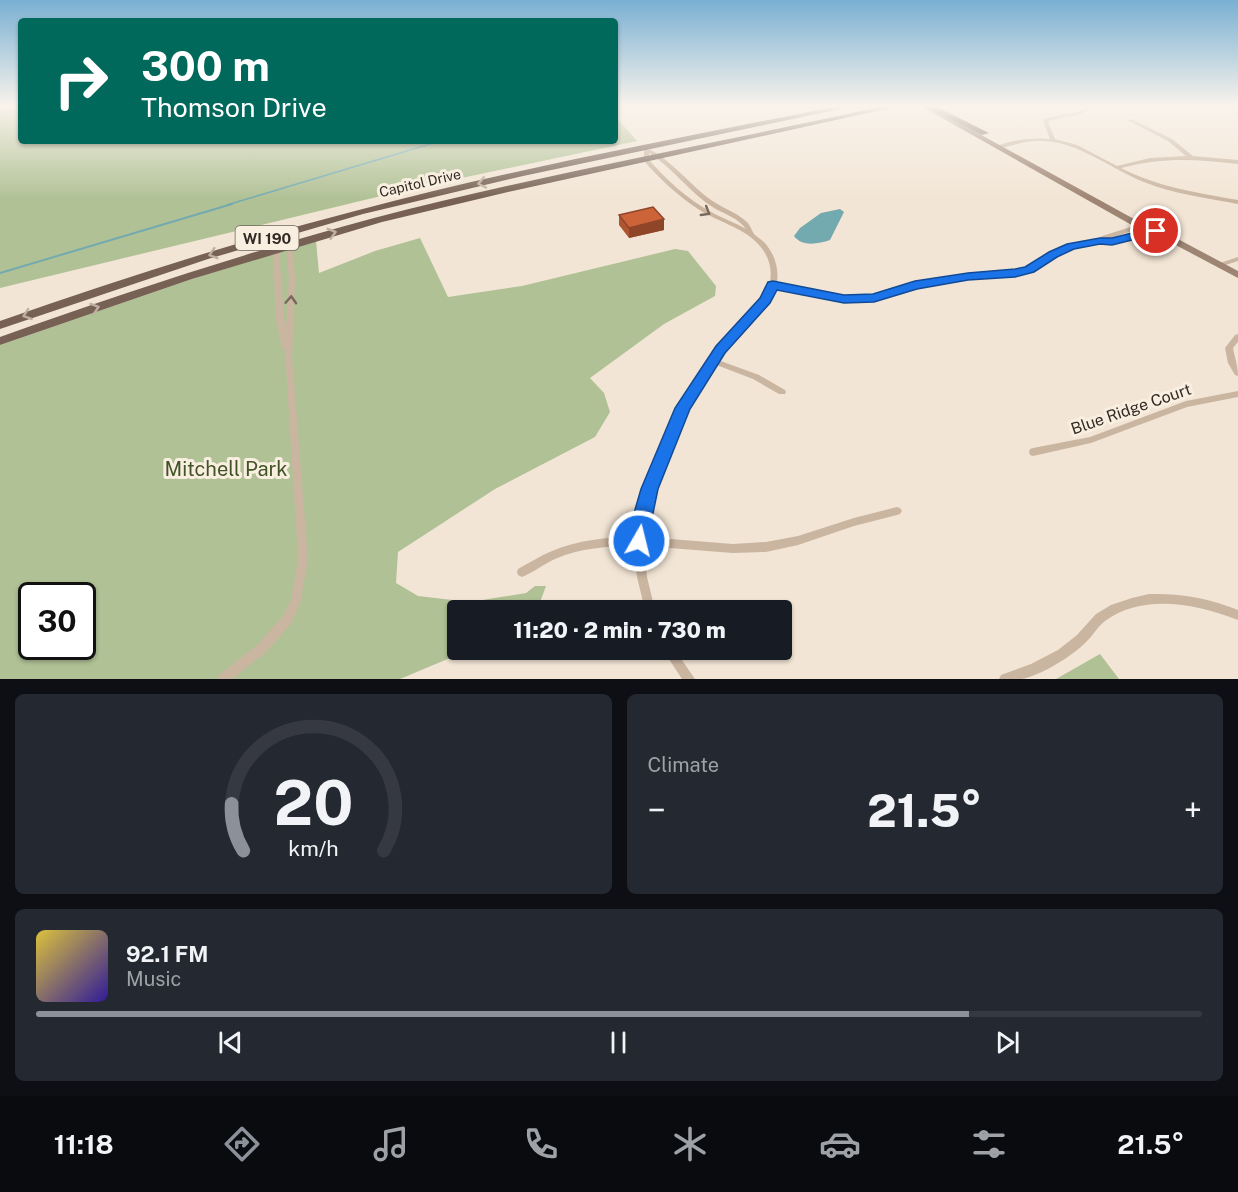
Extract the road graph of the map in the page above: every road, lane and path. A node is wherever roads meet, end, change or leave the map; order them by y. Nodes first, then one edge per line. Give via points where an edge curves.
1 (720, 137) edge
2 (744, 137) edge
3 (984, 137) edge
4 (989, 137) edge
5 (1163, 137) edge
6 (1053, 139) joint
7 (1002, 146) junction
8 (651, 154) junction
9 (1191, 156) junction
10 (1238, 162) edge
11 (1118, 168) junction
12 (696, 194) junction
13 (685, 197) junction
14 (1238, 201) edge
15 (1140, 226) junction
16 (1153, 227) junction
17 (288, 232) junction
18 (750, 232) junction
19 (275, 236) junction
20 (1100, 241) junction
21 (290, 246) junction
22 (276, 250) junction
23 (1238, 259) edge
24 (1219, 265) junction
25 (1238, 275) edge
26 (773, 285) junction
27 (0, 325) edge
28 (1238, 337) edge
29 (0, 341) edge
30 (288, 358) junction
31 (713, 361) junction
32 (1238, 373) edge
33 (782, 392) dead end
34 (1238, 394) edge
35 (1033, 452) dead end
36 (897, 511) dead end
37 (639, 541) junction
38 (522, 572) dead end
39 (647, 600) edge
40 (1238, 615) edge
41 (676, 660) edge
42 (224, 679) edge
43 (689, 679) edge
44 (1005, 679) edge

1 - 8 main road
2 - 8 main road, Capitol Drive / WI 190
3 - 7 street
4 - 7 street
5 - 9 street
6 - 7 street via 1034,138
6 - 11 street
7 - 15 street
7 - 16 street
8 - 12 street
8 - 13 street
8 -> 17 main road, Capitol Drive / WI 190 via 428,195
21 -> 8 main road, Capitol Drive / WI 190 via 542,178
9 - 10 street
9 - 11 street via 1157,158
11 - 14 street via 1157,185
12 - 13 street
12 - 18 street via 745,223
13 -> 18 street via 708,213
15 - 16 street
15 - 20 street
16 - 20 street via 1112,242
16 - 24 street
17 - 19 main road, Capitol Drive / WI 190
17 - 21 street
18 - 26 street via 770,256
19 - 22 street
19 -> 27 main road, Capitol Drive / WI 190
20 - 26 street via 1071,246 1022,271 915,285 874,298 844,299
21 - 22 main road, Capitol Drive / WI 190
30 -> 21 street
29 -> 22 main road, Capitol Drive / WI 190
22 - 30 street via 280,319
23 - 24 street
24 - 25 street
26 - 31 street via 766,299
28 - 32 street via 1229,348
30 - 42 street via 303,559 296,600 287,620 261,649
31 - 33 street via 756,377
31 - 37 street via 669,438 645,503
34 - 35 street, Blue Ridge Court via 1186,404 1090,440
36 - 37 street via 764,548
37 - 38 street via 577,545
37 - 39 street
40 - 44 street via 1170,598 1140,601 1100,618 1080,641 1046,664
41 - 43 street

